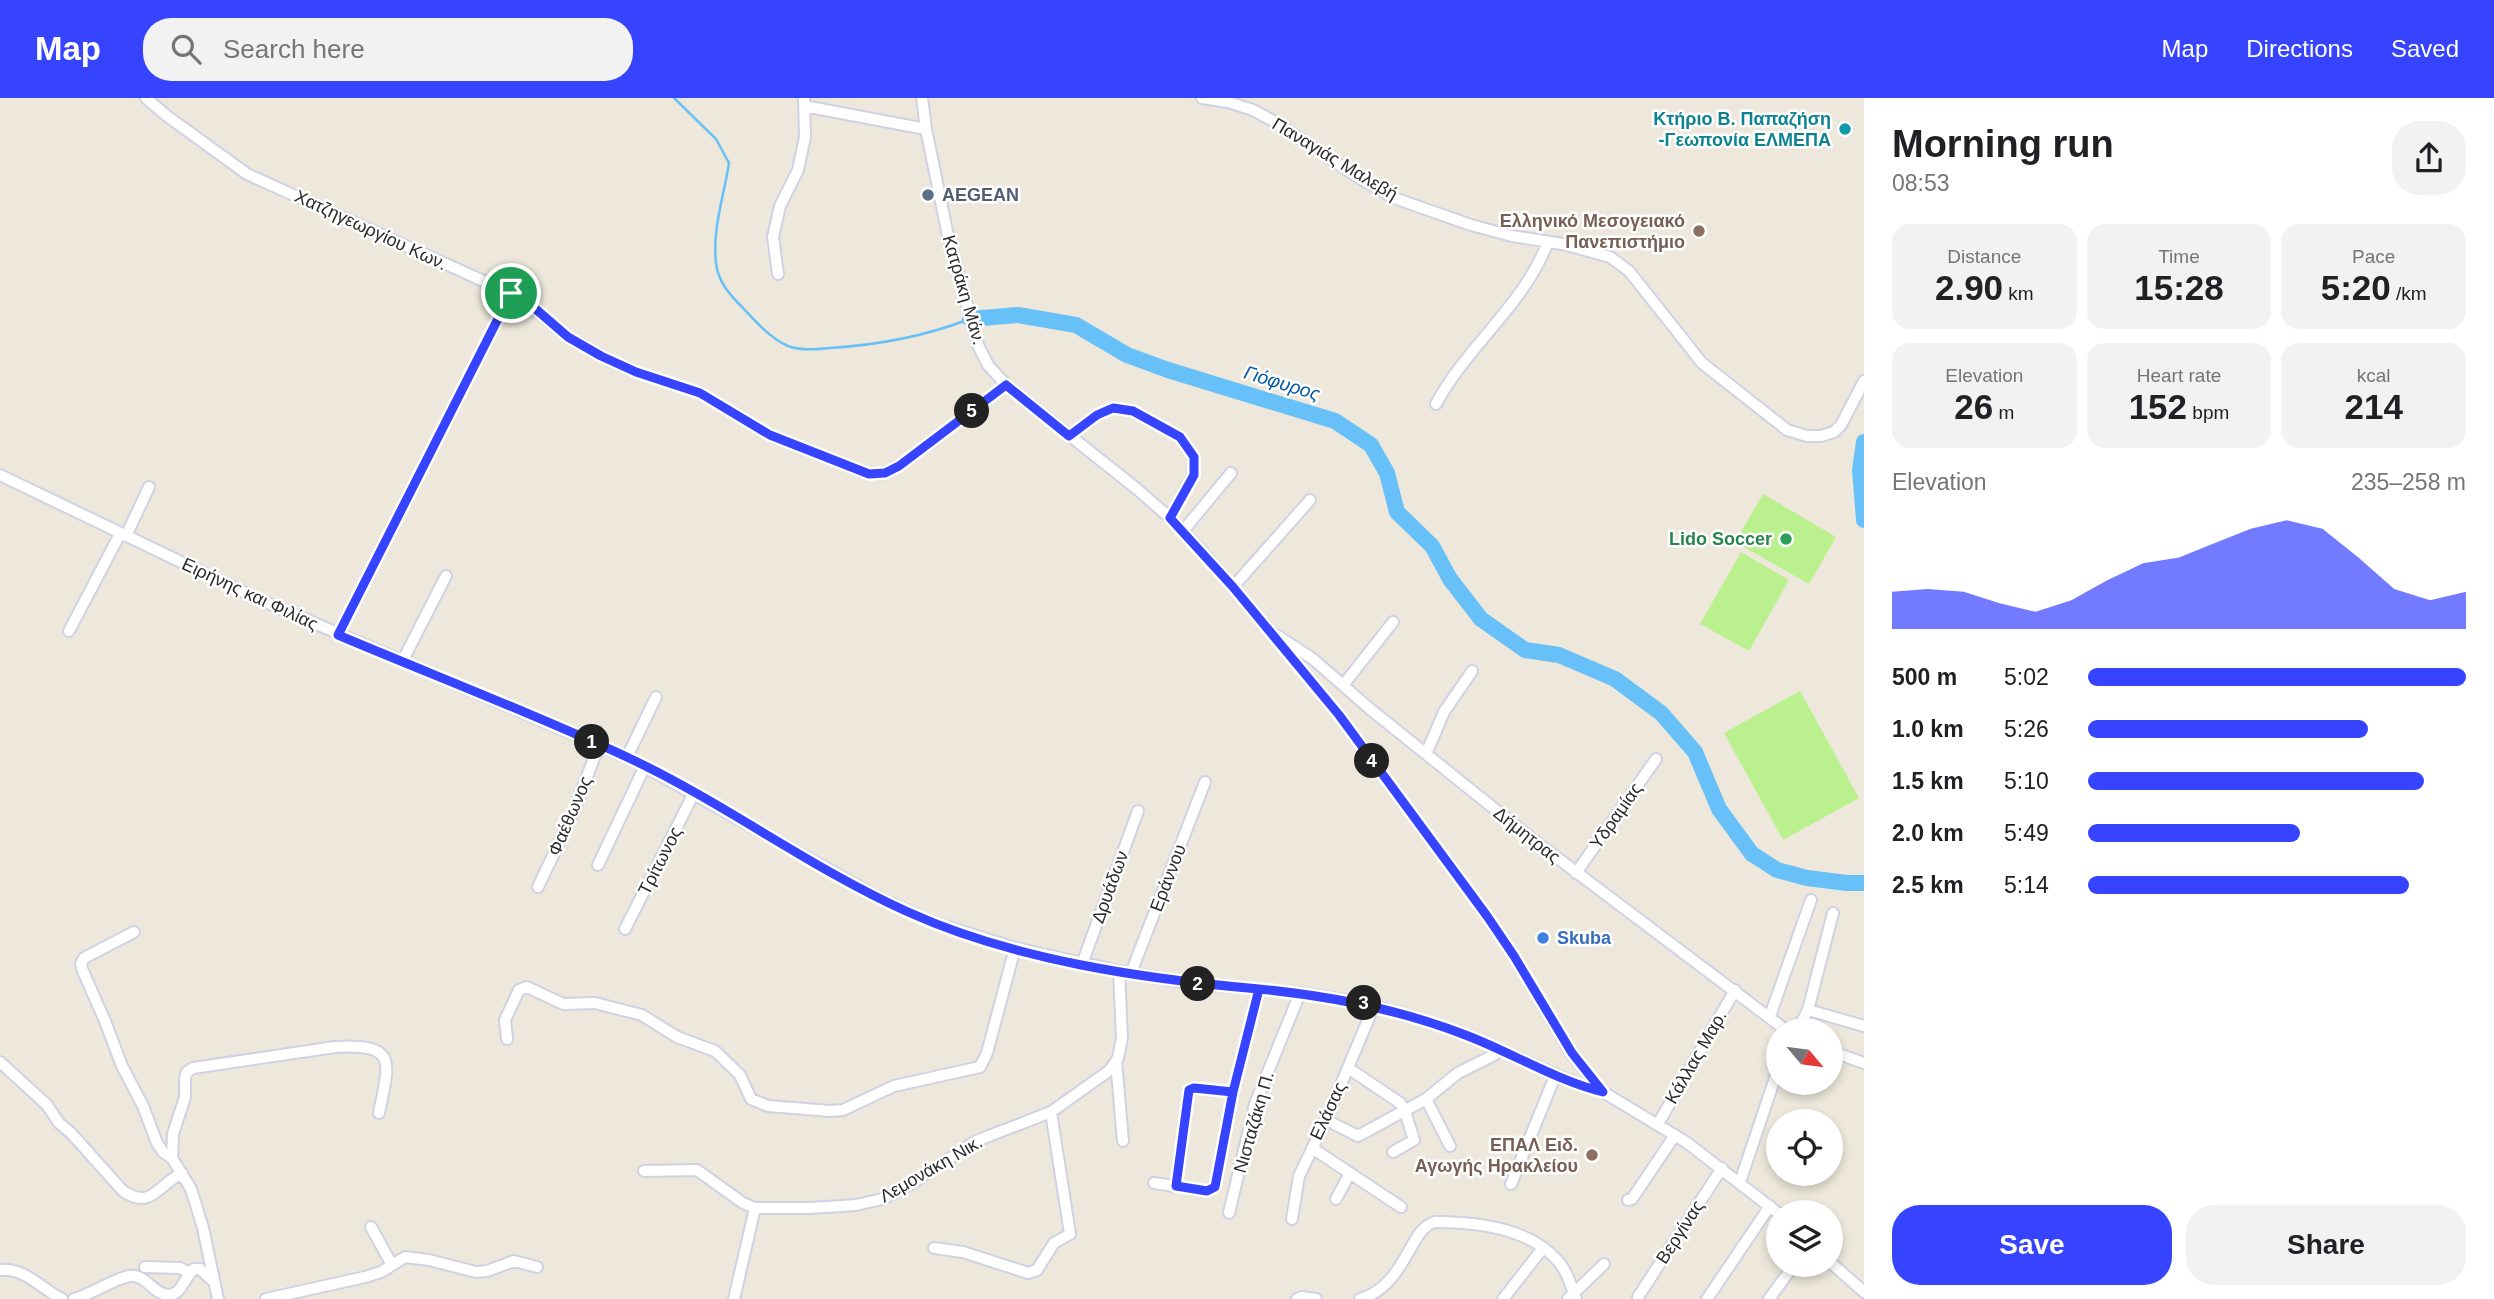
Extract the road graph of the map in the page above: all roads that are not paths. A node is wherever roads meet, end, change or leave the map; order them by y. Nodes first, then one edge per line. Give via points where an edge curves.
1 (146, 98) edge
2 (922, 98) edge
3 (1202, 98) edge
4 (804, 102) edge
5 (926, 129) junction
6 (1548, 242) junction
7 (778, 275) dead end
8 (511, 293) junction
9 (1864, 381) edge
10 (1006, 385) junction
11 (1436, 404) dead end
12 (1069, 436) junction
13 (1231, 473) dead end
14 (0, 475) edge
15 (149, 486) dead end
16 (1310, 500) dead end
17 (1170, 518) junction
18 (1183, 531) junction
19 (123, 535) junction
20 (446, 576) dead end
21 (1233, 587) junction
22 (1393, 622) dead end
23 (69, 631) dead end
24 (1272, 633) junction
25 (338, 635) junction
26 (402, 662) junction
27 (1472, 671) dead end
28 (1344, 684) junction
29 (656, 697) dead end
30 (599, 745) junction
31 (1426, 754) junction
32 (627, 757) junction
33 (1656, 759) dead end
34 (645, 766) junction
35 (1205, 782) dead end
36 (694, 793) junction
37 (1138, 811) dead end
38 (597, 865) dead end
39 (1576, 873) junction
40 (538, 887) dead end
41 (1811, 900) dead end
42 (1833, 913) dead end
43 (625, 929) dead end
44 (134, 932) dead end
45 (1015, 948) junction
46 (1082, 964) junction
47 (1119, 971) junction
48 (1131, 973) junction
49 (1259, 989) junction
50 (1735, 990) junction
51 (1300, 993) junction
52 (1374, 1006) junction
53 (1808, 1010) junction
54 (1770, 1016) junction
55 (1772, 1018) edge
56 (1804, 1018) edge
57 (1864, 1026) edge
58 (507, 1040) dead end
59 (1499, 1049) junction
60 (1843, 1056) edge
61 (0, 1062) edge
62 (1116, 1062) junction
63 (1864, 1063) edge
64 (1348, 1068) junction
65 (1556, 1074) junction
66 (1233, 1092) junction
67 (1603, 1092) junction
68 (1769, 1096) edge
69 (1426, 1099) junction
70 (1405, 1111) junction
71 (1052, 1112) junction
72 (379, 1113) dead end
73 (1326, 1120) junction
74 (1657, 1124) junction
75 (1675, 1135) junction
76 (1123, 1141) dead end
77 (1450, 1146) dead end
78 (1312, 1148) junction
79 (1393, 1152) dead end
80 (172, 1158) junction
81 (1722, 1168) junction
82 (644, 1171) dead end
83 (182, 1173) junction
84 (1350, 1173) junction
85 (1740, 1182) junction
86 (1154, 1183) dead end
87 (1511, 1184) dead end
88 (1176, 1186) junction
89 (1336, 1199) dead end
90 (1628, 1200) dead end
91 (1766, 1203) edge
92 (1401, 1207) dead end
93 (755, 1208) junction
94 (1229, 1213) dead end
95 (1292, 1219) dead end
96 (1766, 1220) edge
97 (371, 1227) dead end
98 (934, 1248) dead end
99 (1543, 1248) junction
100 (1604, 1264) dead end
101 (392, 1265) junction
102 (145, 1267) dead end
103 (537, 1267) dead end
104 (0, 1270) edge
105 (190, 1273) junction
106 (1843, 1273) edge
107 (1785, 1277) edge
108 (212, 1280) junction
109 (1864, 1292) edge
110 (1572, 1297) edge
111 (1638, 1297) dead end
112 (62, 1299) edge
113 (74, 1299) edge
114 (218, 1299) edge
115 (265, 1299) edge
116 (734, 1299) edge
117 (1297, 1299) edge
118 (1316, 1299) edge
119 (1360, 1299) edge
120 (1503, 1299) edge
121 (1707, 1299) edge
122 (1769, 1299) edge

1 - 8 street, Χατζηγεωργίου Κων. via 247,174
2 - 5 street, Κατράκη Μάν.
3 - 6 street, Παναγιάς Μαλεβή via 1253,110 1394,198 1471,225
4 - 5 street
4 - 7 street via 805,137 798,170 780,206 774,237
5 - 10 street, Κατράκη Μάν. via 978,345
6 - 9 street, Παναγιάς Μαλεβή via 1610,257 1629,271 1702,363 1787,430 1807,436 1834,432
6 - 11 street via 1523,288
8 - 10 street, Χατζηγεωργίου Κων. via 601,356 700,393 770,435 869,474 899,466
8 - 25 street
10 - 12 street, Κατράκη Μάν.
12 - 17 street, Κατράκη Μάν.
12 - 17 street via 1113,408 1133,411 1180,437 1194,457 1194,475
13 - 18 street
14 - 19 street, Ειρήνης και Φιλίας
15 - 19 street
16 - 21 street
17 - 18 street, Κατράκη Μάν.
18 - 21 street, Κατράκη Μάν.
19 - 23 street
19 - 25 street, Ειρήνης και Φιλίας
20 - 26 street
21 - 24 street, Κατράκη Μάν.
22 - 28 street
24 - 28 street, Δήμητρας
24 - 67 street, Κατράκη Μάν. via 1468,889 1572,1053
25 - 26 street, Ειρήνης και Φιλίας
26 - 30 street, Ειρήνης και Φιλίας
27 - 31 street via 1444,712
28 - 31 street, Δήμητρας
29 - 32 street
30 - 32 street, Ειρήνης και Φιλίας
30 - 40 street, Φαέθωνος
31 - 39 street, Δήμητρας
32 - 34 street, Ειρήνης και Φιλίας
33 - 39 street, Υδραμίας
34 - 36 street, Ειρήνης και Φιλίας
34 - 38 street
35 - 48 street, Εράννου
36 - 43 street, Τρίτωνος
36 - 45 street, Ειρήνης και Φιλίας via 895,906
37 - 46 street, Δρυάδων
39 - 50 street, Δήμητρας
41 - 54 street
42 - 53 street
44 - 80 street via 84,958 81,964 157,1143
45 - 46 street, Ειρήνης και Φιλίας
45 - 58 street via 980,1067 894,1086 843,1110 757,1103 740,1075 715,1051 677,1037 642,1015 596,1003 563,1004 527,987 519,990 506,1015
46 - 47 street, Ειρήνης και Φιλίας
47 - 48 street, Ειρήνης και Φιλίας
47 - 62 street via 1123,1030
48 - 49 street, Ειρήνης και Φιλίας
49 - 51 street, Ειρήνης και Φιλίας
49 - 66 street
50 - 54 street, Δήμητρας
50 - 74 street, Κάλλας Μαρ.
51 - 52 street, Ειρήνης και Φιλίας
51 - 94 street, Νισταζάκη Π. via 1255,1104
52 - 59 street, Ειρήνης και Φιλίας
52 - 64 street, Ελάσας
53 - 56 street
53 - 57 street
54 - 55 street, Δήμητρας
59 - 65 street, Ειρήνης και Φιλίας
59 - 69 street
60 - 63 street
61 - 83 street via 134,1198 150,1196
62 - 71 street, Λεμονάκη Νικ.
62 - 76 street
64 - 70 street
64 - 73 street, Ελάσας
65 - 67 street, Ειρήνης και Φιλίας
65 - 87 street
66 - 88 street via 1215,1187 1207,1191
66 - 88 street via 1190,1089
67 - 74 street
68 - 85 street
69 - 70 street
69 - 77 street
70 - 73 street via 1358,1136
70 - 79 street via 1414,1140
71 - 93 street, Λεμονάκη Νικ. via 976,1141 876,1202
71 - 98 street via 1070,1234 1054,1243 1037,1270 1028,1273 963,1252
72 - 80 street via 387,1061 369,1049 334,1047 193,1068 185,1078
73 - 78 street, Ελάσας
74 - 75 street
75 - 81 street
75 - 90 street via 1644,1185
78 - 84 street
78 - 95 street, Ελάσας via 1299,1176
80 - 83 street
81 - 85 street
81 - 111 street, Βεργίνας
82 - 93 street via 697,1170
83 - 108 street via 194,1197
84 - 89 street
84 - 92 street
85 - 91 street
86 - 88 street
93 - 116 street
96 - 121 street
97 - 101 street
99 - 110 street via 1558,1261
99 - 119 street via 1500,1227 1432,1222 1420,1232 1394,1276 1377,1292
99 - 120 street
100 - 110 street
101 - 103 street via 408,1257 476,1272 514,1261
101 - 115 street via 365,1277
102 - 105 street via 180,1268
104 - 112 street via 14,1269 27,1275
105 - 108 street via 200,1269
105 - 113 street via 170,1295 127,1276
106 - 109 street
107 - 122 street
108 - 114 street
117 - 118 street

